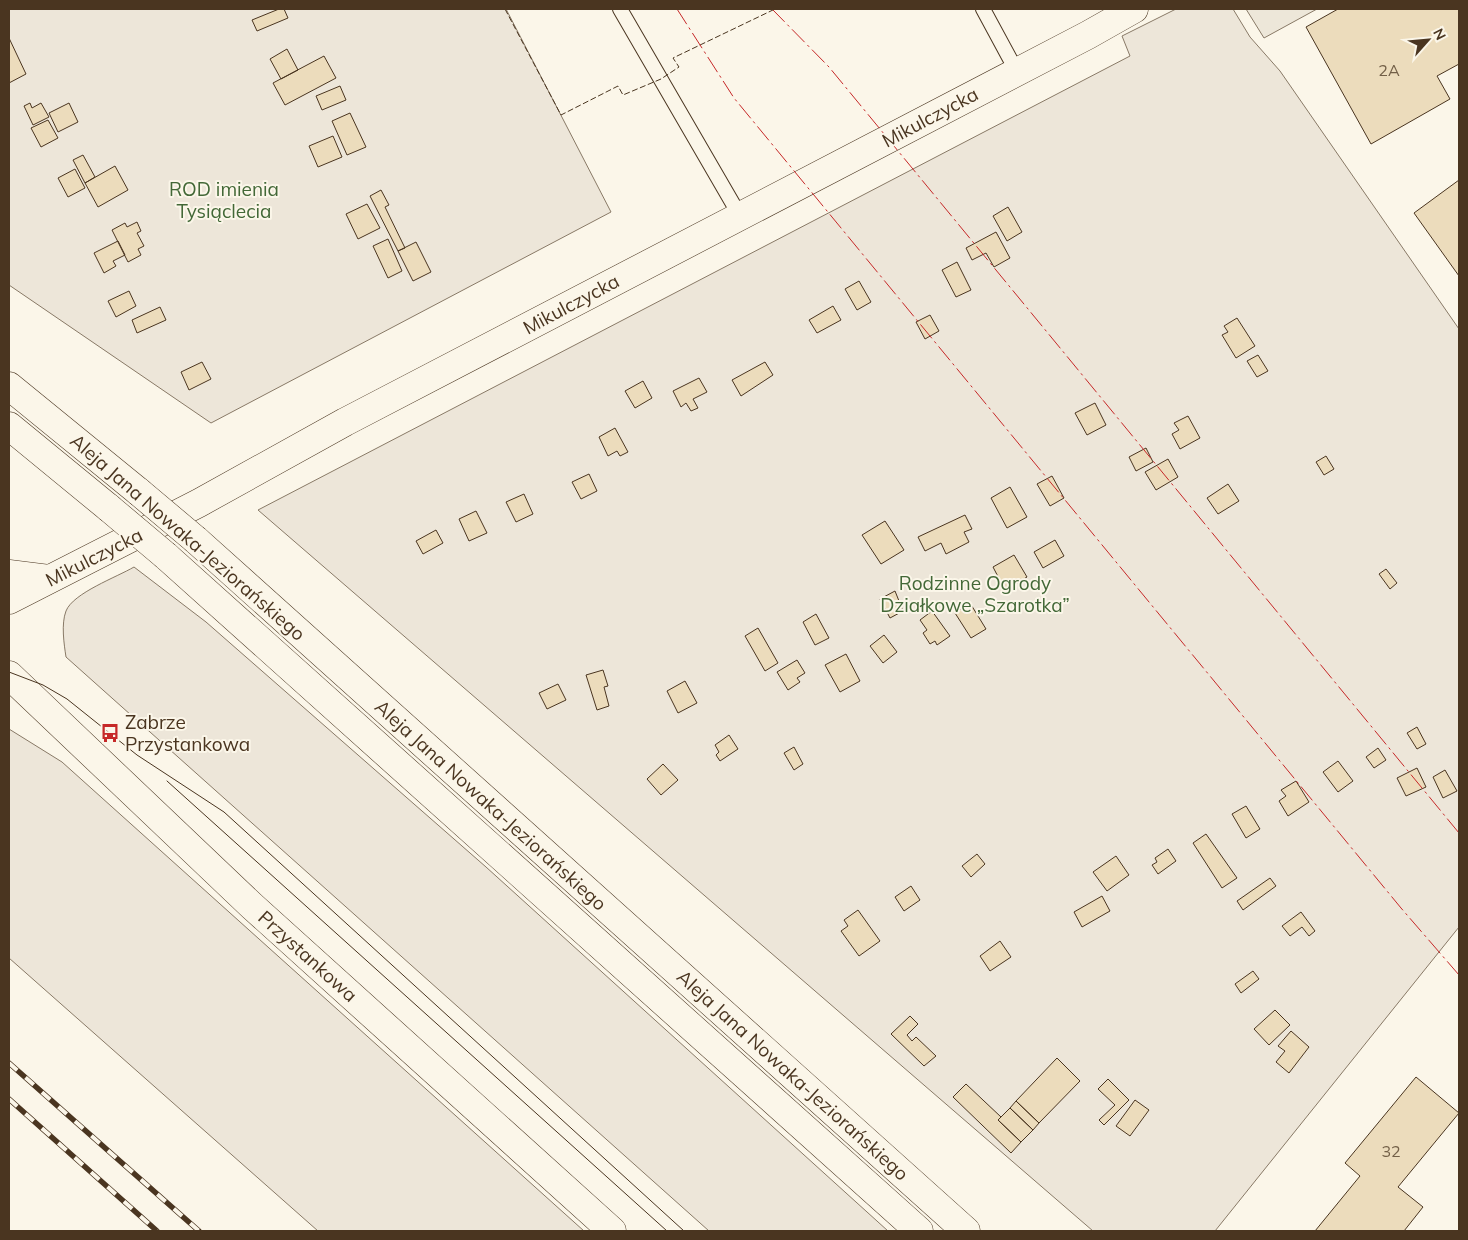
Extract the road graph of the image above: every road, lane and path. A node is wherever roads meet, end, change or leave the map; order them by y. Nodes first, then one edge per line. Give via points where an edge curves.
1 (620, 9) edge
2 (983, 9) edge
3 (1134, 9) edge
4 (1016, 72) junction
5 (740, 216) junction
6 (9, 386) edge
7 (9, 426) edge
8 (9, 574) edge
9 (49, 579) junction
10 (9, 600) edge
11 (9, 675) edge
12 (612, 1231) edge
13 (919, 1231) edge
14 (966, 1231) edge

1 - 5 lane
2 - 4 lane
3 - 4 main road, Mikulczycka
4 - 5 main road, Mikulczycka
5 - 9 main road, Mikulczycka
6 - 14 main road, Aleja Jana Nowaka-Jeziorańskiego, bridge via 196,540
7 - 13 main road, Aleja Jana Nowaka-Jeziorańskiego, bridge via 166,556
8 - 9 main road
9 - 10 main road, Mikulczycka
11 - 12 main road, Przystankowa via 252,906

